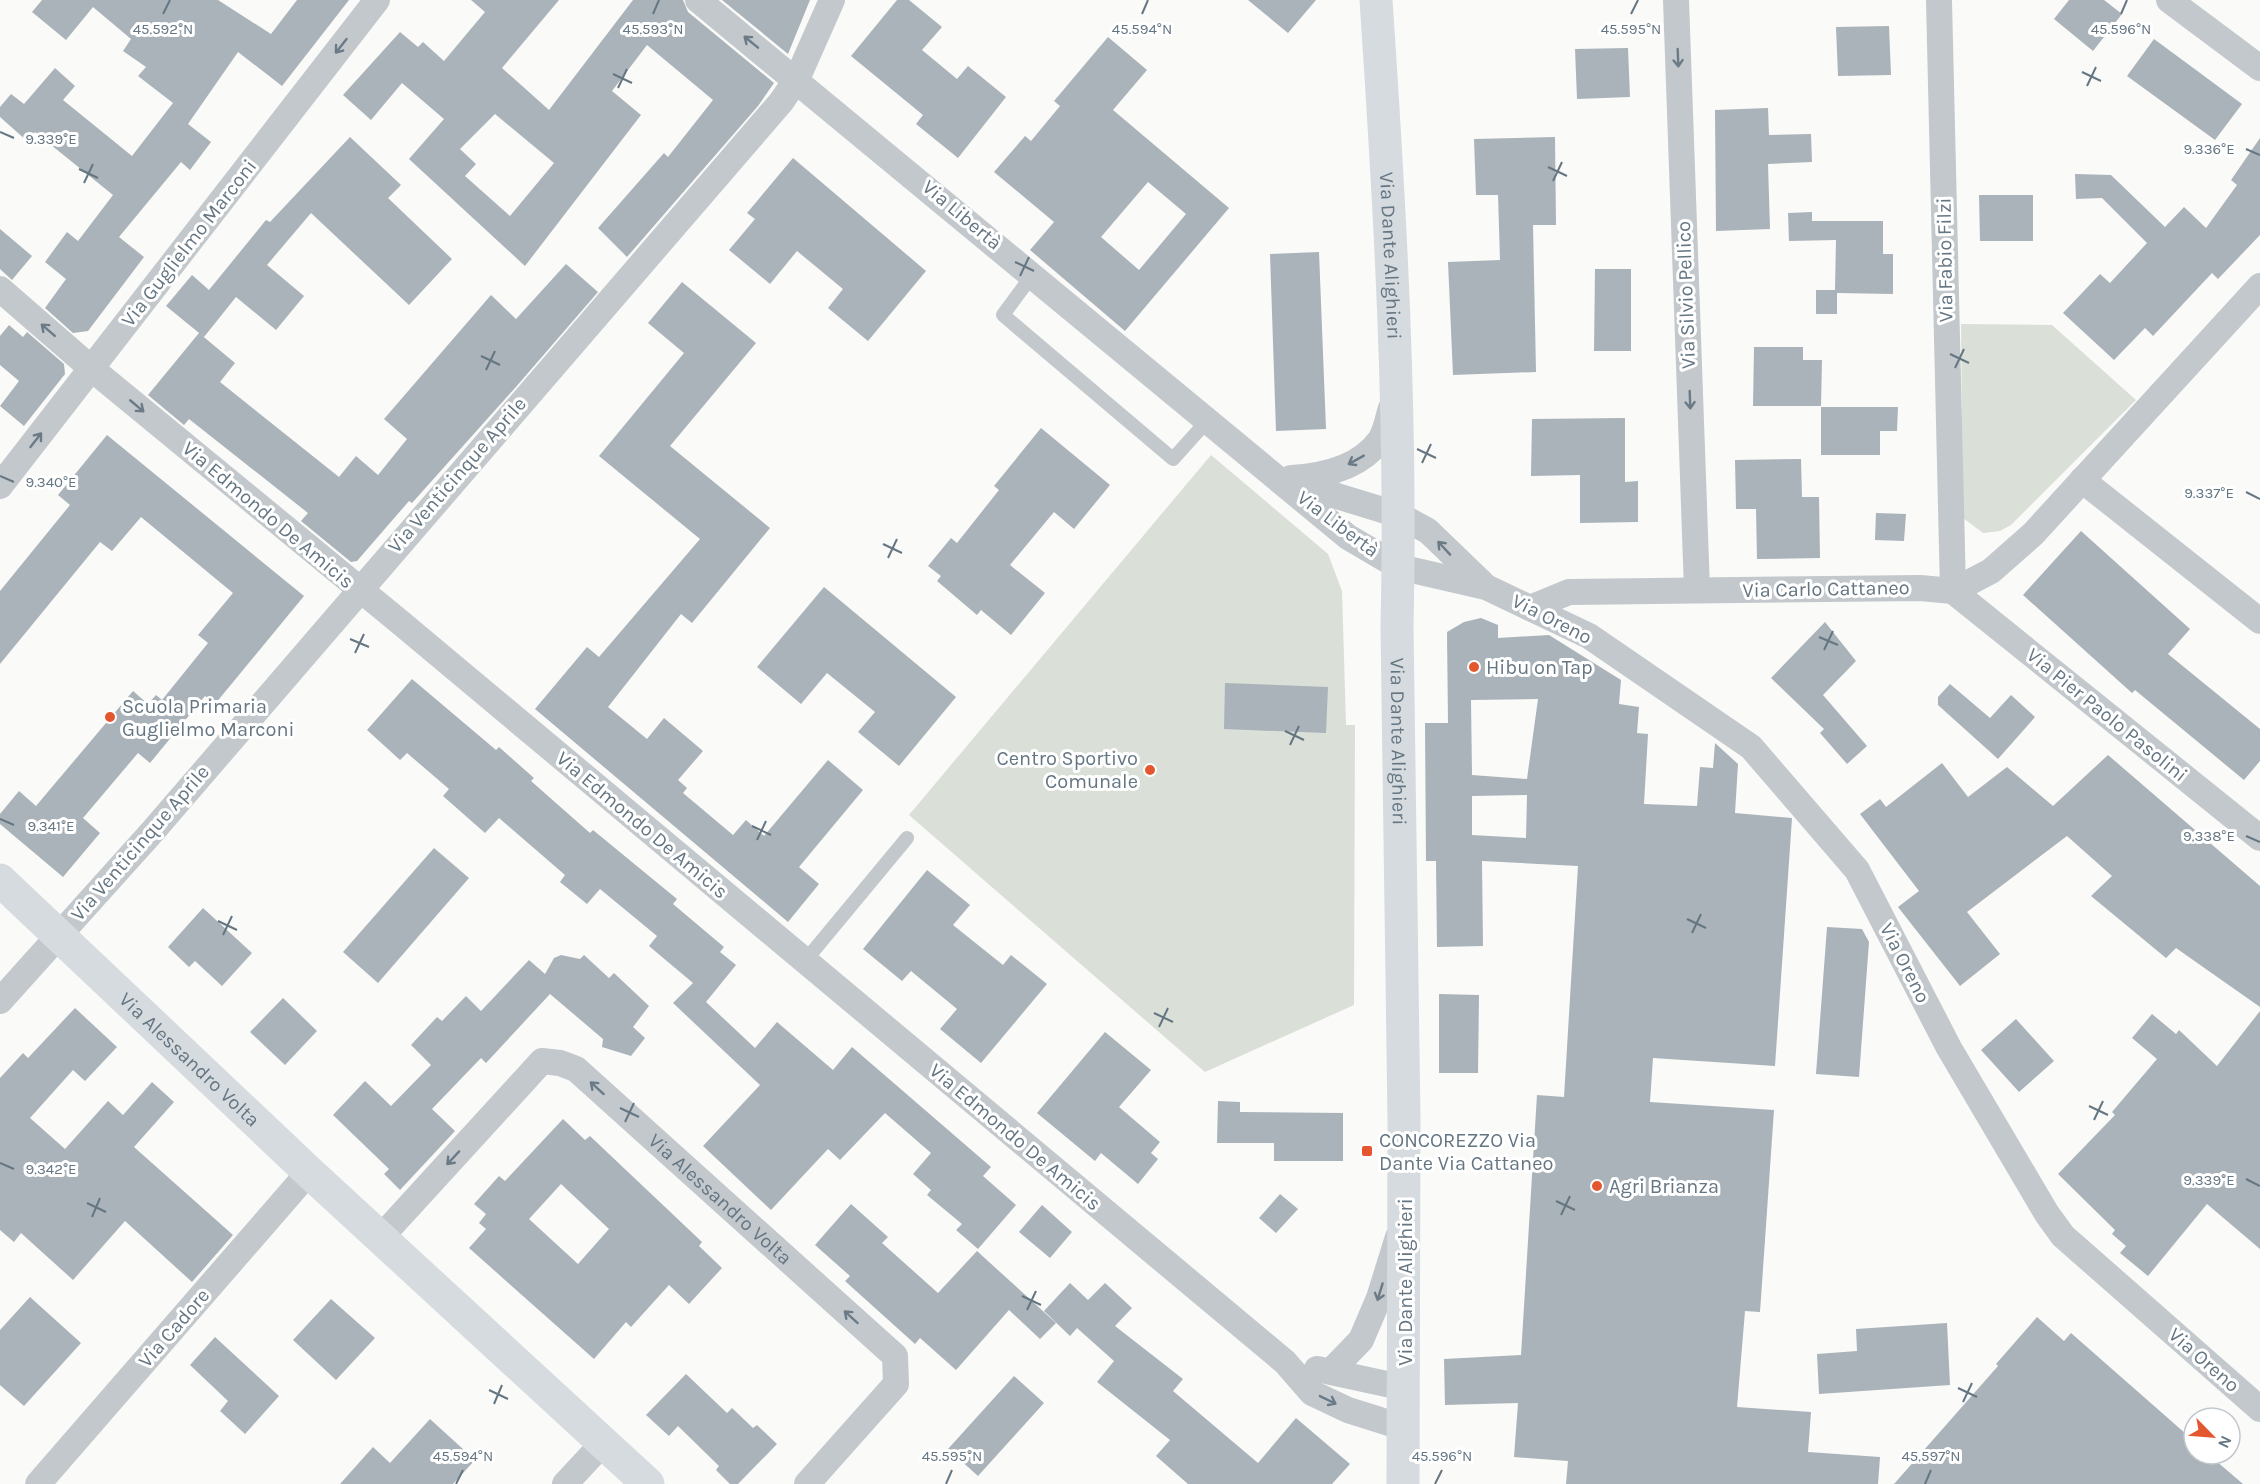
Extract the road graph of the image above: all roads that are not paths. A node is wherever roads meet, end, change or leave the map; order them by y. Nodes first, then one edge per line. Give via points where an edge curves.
1 (377, 0) edge
2 (698, 0) edge
3 (832, 0) edge
4 (1376, 0) edge
5 (1676, 0) edge
6 (1939, 0) edge
7 (2169, 0) edge
8 (2260, 68) edge
9 (797, 79) junction
10 (1033, 274) junction
11 (2260, 286) edge
12 (0, 289) edge
13 (92, 369) junction
14 (1396, 394) junction
15 (1208, 420) junction
16 (1279, 479) junction
17 (2082, 480) junction
18 (0, 486) edge
19 (1399, 514) junction
20 (1399, 567) junction
21 (1486, 587) junction
22 (358, 590) junction
23 (1697, 590) junction
24 (1953, 591) junction
25 (1530, 608) junction
26 (2260, 621) edge
27 (907, 838) dead end
28 (2260, 838) edge
29 (0, 880) edge
30 (58, 935) junction
31 (805, 961) junction
32 (0, 1001) edge
33 (309, 1172) junction
34 (1404, 1216) junction
35 (381, 1237) junction
36 (1285, 1362) junction
37 (1332, 1371) junction
38 (1405, 1388) junction
39 (2260, 1409) edge
40 (1405, 1428) junction
41 (604, 1442) junction
42 (39, 1484) edge
43 (565, 1484) edge
44 (648, 1484) edge
45 (807, 1484) edge
46 (1403, 1484) edge

1 -> 13 street, Via Guglielmo Marconi
9 -> 2 street, Via Libertà
3 - 9 street, Via Venticinque Aprile
4 - 14 main road, Via Dante Alighieri via 1390,201
5 -> 23 street, Via Silvio Pellico
6 - 24 street, Via Fabio Filzi
7 - 8 street
9 - 10 street, Via Libertà
9 - 22 street, Via Venticinque Aprile
10 - 15 street, Via Libertà
10 - 15 lane via 1003,315 1173,459
11 - 17 street
13 -> 12 street, Via Edmondo De Amicis
18 -> 13 street, Via Guglielmo Marconi
13 -> 22 street, Via Edmondo De Amicis
14 -> 16 street, Via Libertà via 1382,438 1361,458 1322,476
14 - 19 main road, Via Dante Alighieri
15 - 16 street, Via Libertà
16 - 19 street, Via Libertà
16 - 20 street, Via Libertà via 1348,537
17 - 24 street via 2033,534 1991,571
17 - 26 street
19 - 20 main road, Via Dante Alighieri
21 -> 19 street, Via Oreno via 1428,531
20 - 21 street, Via Oreno
20 - 34 main road, Via Dante Alighieri
21 - 25 street, Via Oreno
22 - 30 street, Via Venticinque Aprile
22 - 31 street, Via Edmondo De Amicis
23 - 24 street, Via Carlo Cattaneo
23 - 25 street, Via Carlo Cattaneo via 1569,592
24 - 28 street, Via Pier Paolo Pasolini
25 - 39 street, Via Oreno via 1589,636 1751,747 1857,870 1948,1048 2063,1236
27 - 31 lane
29 - 30 main road, Via Alessandro Volta
30 - 32 street, Via Venticinque Aprile
30 - 33 main road, Via Alessandro Volta
31 - 36 street, Via Edmondo De Amicis
33 - 35 main road, Via Alessandro Volta
33 - 42 street, Via Cadore
34 -> 37 street via 1379,1299 1361,1340
34 - 38 main road, Via Dante Alighieri
35 - 41 main road, Via Alessandro Volta
45 -> 35 street, Via Alessandro Volta via 896,1384 895,1356 576,1069 542,1061
36 - 37 street, Via Edmondo De Amicis
36 -> 40 street, Via Edmondo De Amicis via 1312,1393 1348,1410
37 - 38 street, Via Edmondo De Amicis
38 - 40 main road, Via Dante Alighieri
40 - 46 main road, Via Dante Alighieri
41 - 43 street
41 - 44 main road, Via Alessandro Volta

